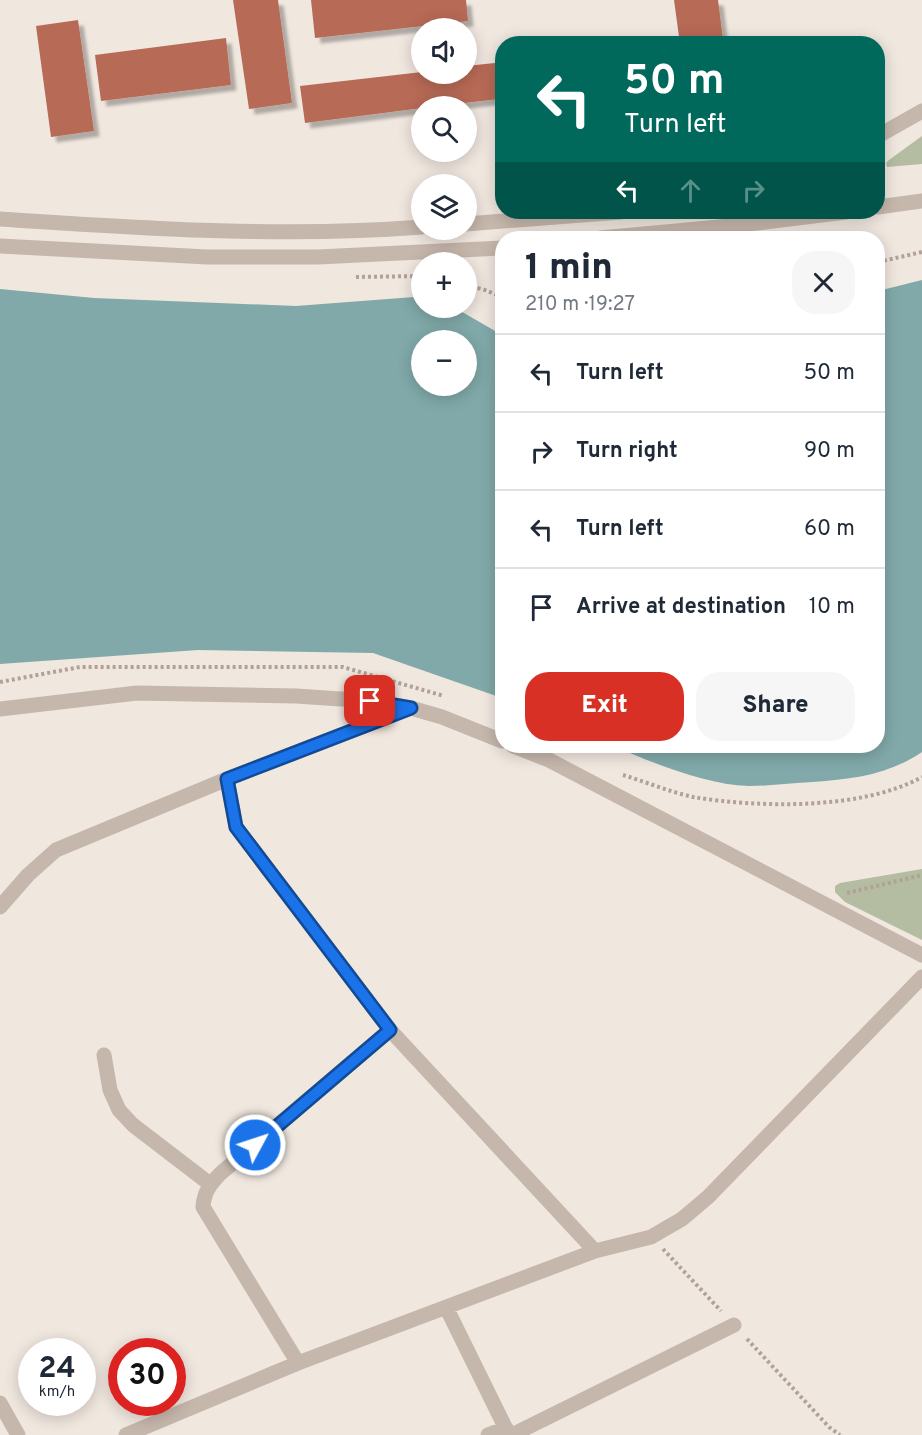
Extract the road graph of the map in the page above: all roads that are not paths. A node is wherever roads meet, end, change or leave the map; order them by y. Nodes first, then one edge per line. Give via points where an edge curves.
1 (922, 111) edge
2 (885, 132) edge
3 (922, 201) edge
4 (885, 206) edge
5 (0, 219) edge
6 (531, 219) edge
7 (789, 219) edge
8 (477, 223) edge
9 (411, 227) edge
10 (676, 231) edge
11 (0, 246) edge
12 (495, 248) edge
13 (411, 708) junction
14 (0, 709) edge
15 (495, 738) edge
16 (531, 753) edge
17 (227, 779) junction
18 (0, 907) edge
19 (922, 955) edge
20 (922, 977) edge
21 (390, 1030) junction
22 (104, 1055) dead end
23 (210, 1184) junction
24 (595, 1251) junction
25 (446, 1307) junction
26 (734, 1325) dead end
27 (298, 1363) junction
28 (0, 1403) edge
29 (509, 1433) edge
30 (18, 1435) edge
31 (126, 1435) edge
32 (488, 1435) edge

1 - 2 street
3 - 4 street
5 - 9 street via 209,231
6 - 8 street
7 - 10 street
11 - 12 street via 207,257 318,257
13 - 14 street via 296,696 137,693
13 - 15 street
13 - 17 street
16 - 19 street
17 - 18 street via 56,850 28,874
17 - 21 street via 236,827
20 - 24 street via 682,1220 651,1237
21 - 23 street
21 - 24 street
22 - 23 street via 110,1090 119,1110
23 - 27 street via 203,1208
24 - 25 street
25 - 27 street
25 - 29 street
26 - 29 street
27 - 31 street
28 - 30 street
29 - 32 street

